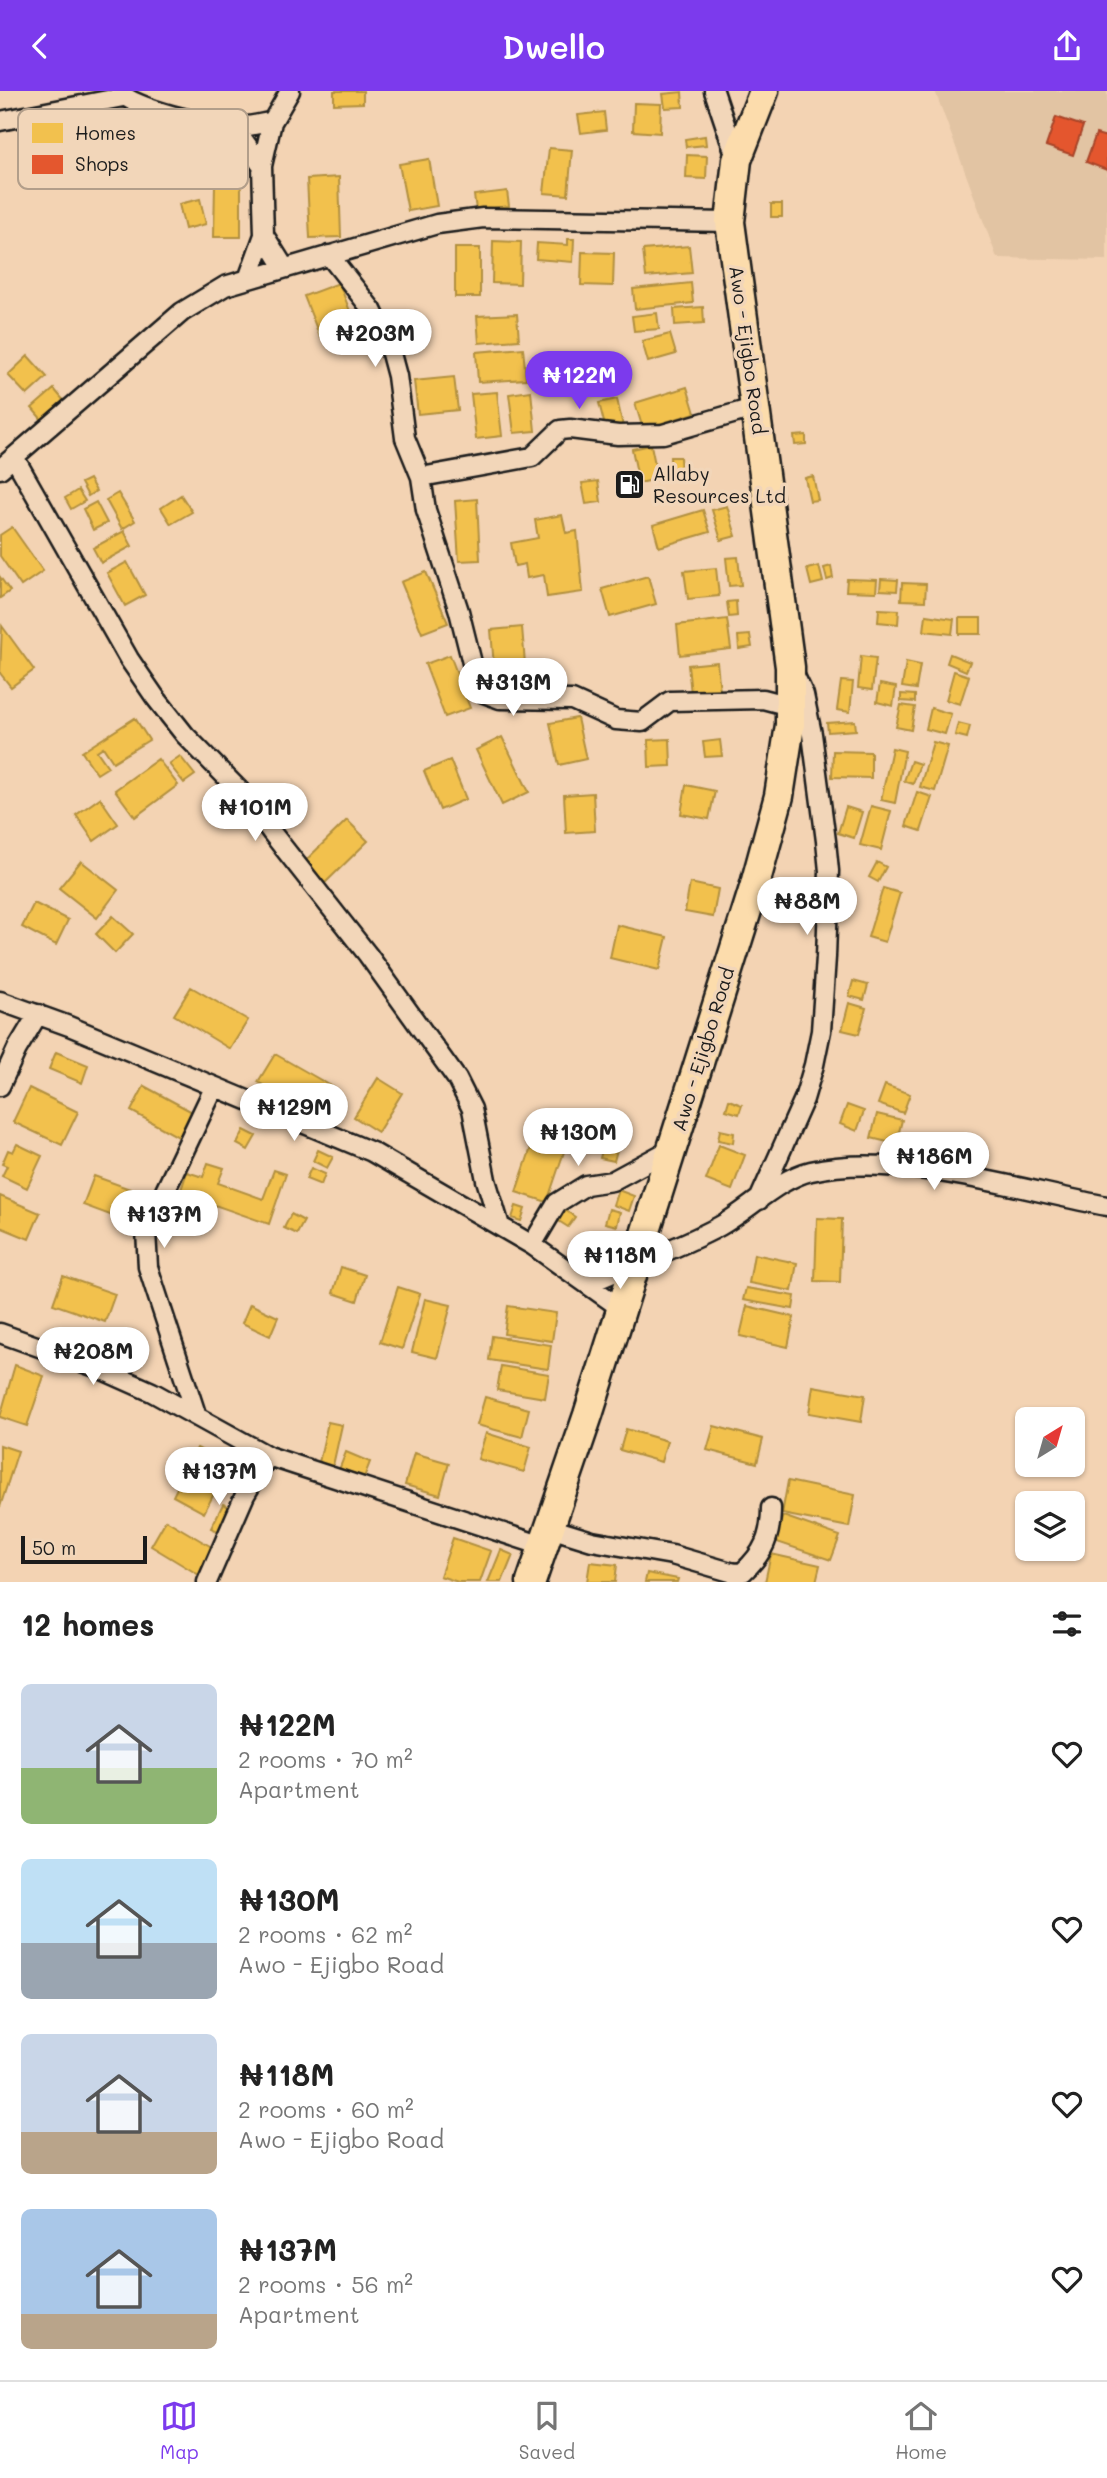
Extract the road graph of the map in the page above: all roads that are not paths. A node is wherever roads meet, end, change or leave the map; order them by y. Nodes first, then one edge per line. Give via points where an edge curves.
1 (290, 91) edge
2 (714, 91) edge
3 (764, 91) edge
4 (122, 94) edge
5 (54, 109) edge
6 (151, 109) edge
7 (18, 117) edge
8 (0, 121) edge
9 (272, 122) junction
10 (248, 125) edge
11 (248, 146) edge
12 (737, 160) junction
13 (262, 166) junction
14 (730, 222) junction
15 (264, 235) junction
16 (329, 255) junction
17 (284, 267) junction
18 (248, 279) junction
19 (757, 407) junction
20 (14, 457) junction
21 (0, 469) edge
22 (421, 477) junction
23 (790, 667) junction
24 (790, 706) junction
25 (0, 1001) edge
26 (38, 1014) junction
27 (0, 1086) edge
28 (214, 1088) junction
29 (673, 1148) junction
30 (759, 1201) junction
31 (1107, 1206) edge
32 (500, 1226) junction
33 (532, 1245) junction
34 (636, 1262) junction
35 (588, 1284) junction
36 (622, 1309) junction
37 (0, 1333) edge
38 (197, 1417) junction
39 (268, 1456) junction
40 (771, 1509) dead end
41 (546, 1537) junction
42 (207, 1582) edge
43 (531, 1582) edge

1 - 9 street
2 - 12 street
3 - 12 main road, Awo - Ejigbo Road
4 - 5 street
4 - 6 street
7 - 8 street
9 - 10 street
9 - 13 street
11 - 13 street
12 - 14 main road, Awo - Ejigbo Road
13 - 15 street
14 - 16 street via 483,218 437,224
14 - 19 main road, Awo - Ejigbo Road
15 - 17 street
15 - 18 street
16 - 17 street
16 - 22 street via 372,310 389,346 405,438
17 - 18 street
18 - 20 street via 225,286 182,312
19 - 22 street via 663,434 560,430 532,457
19 - 23 main road, Awo - Ejigbo Road
20 - 21 street
20 - 32 street via 155,697 247,798 457,1079 472,1109
22 - 24 street via 433,536 478,687 484,693 500,699 572,700 616,720 642,722 670,701 763,699
23 - 24 main road, Awo - Ejigbo Road
23 - 30 street via 804,695 824,828 829,871 826,957 814,1065
24 - 29 main road, Awo - Ejigbo Road via 779,796
25 - 26 street
26 - 27 street
26 - 28 street
28 - 32 street via 372,1152
28 - 38 street via 151,1218 144,1248
29 - 33 street via 612,1181 586,1185 556,1203
29 - 34 main road, Awo - Ejigbo Road
30 - 31 street via 794,1177 812,1171 895,1167
30 - 34 street via 718,1227
32 - 33 street
33 - 35 street
34 - 35 street
34 - 36 main road, Awo - Ejigbo Road
35 - 36 street
36 - 41 main road, Awo - Ejigbo Road
37 - 38 street via 98,1368
38 - 39 street
39 - 41 street
39 - 42 street
40 - 41 street via 771,1532 743,1572 672,1555
41 - 43 main road, Awo - Ejigbo Road

